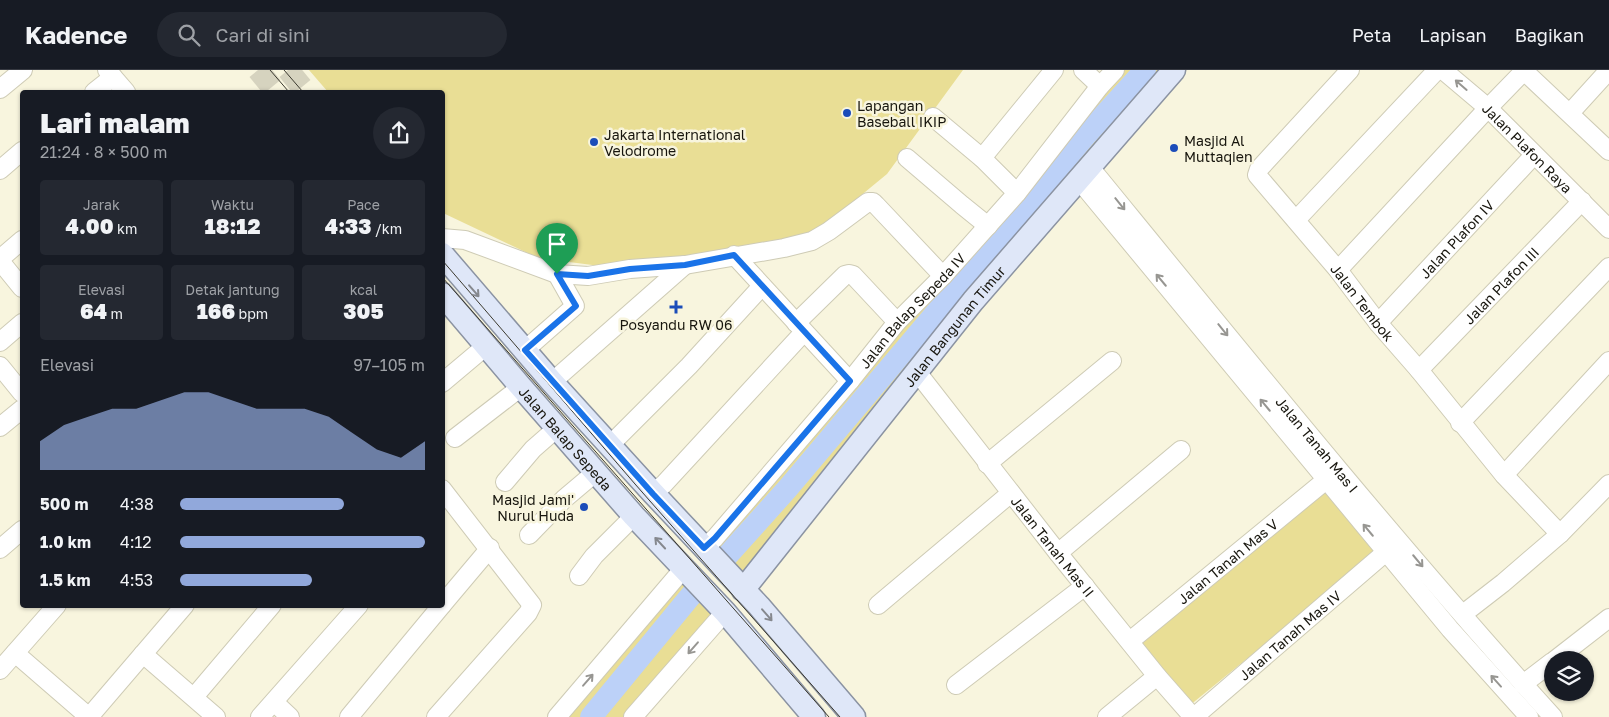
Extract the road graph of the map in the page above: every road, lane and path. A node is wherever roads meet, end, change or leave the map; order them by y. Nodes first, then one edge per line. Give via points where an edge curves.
1 (23, 70) edge
2 (1054, 70) edge
3 (1083, 70) edge
4 (1115, 70) edge
5 (1174, 70) edge
6 (1350, 70) edge
7 (1437, 70) edge
8 (1443, 70) edge
9 (1524, 70) edge
10 (1609, 70) edge
11 (110, 73) edge
12 (1100, 86) junction
13 (0, 89) edge
14 (96, 90) edge
15 (124, 90) edge
16 (1488, 108) junction
17 (1570, 114) junction
18 (933, 117) dead end
19 (1609, 151) edge
20 (20, 153) edge
21 (1534, 155) junction
22 (907, 158) dead end
23 (982, 158) junction
24 (0, 170) edge
25 (1084, 173) junction
26 (1017, 193) junction
27 (1582, 201) junction
28 (1296, 220) junction
29 (988, 226) junction
30 (1609, 229) edge
31 (445, 238) edge
32 (20, 242) edge
33 (734, 255) junction
34 (445, 257) edge
35 (0, 260) edge
36 (685, 265) junction
37 (1609, 267) edge
38 (1338, 270) junction
39 (557, 274) junction
40 (943, 276) junction
41 (20, 285) edge
42 (762, 286) junction
43 (445, 298) edge
44 (897, 322) junction
45 (1378, 323) junction
46 (20, 325) edge
47 (800, 328) junction
48 (0, 342) edge
49 (486, 346) junction
50 (525, 350) junction
51 (1112, 361) dead end
52 (1609, 361) edge
53 (0, 366) edge
54 (1419, 370) junction
55 (917, 372) junction
56 (445, 380) edge
57 (850, 381) junction
58 (552, 382) junction
59 (521, 387) junction
60 (20, 391) edge
61 (20, 411) edge
62 (1460, 423) junction
63 (0, 427) edge
64 (557, 428) junction
65 (455, 438) dead end
66 (614, 449) junction
67 (1181, 450) dead end
68 (987, 464) junction
69 (596, 472) junction
70 (1504, 476) junction
71 (1326, 480) junction
72 (505, 482) dead end
73 (1609, 484) edge
74 (1011, 493) junction
75 (653, 494) junction
76 (445, 500) edge
77 (634, 516) junction
78 (20, 532) edge
79 (1560, 534) junction
80 (529, 535) dead end
81 (490, 548) junction
82 (0, 549) edge
83 (1386, 552) junction
84 (708, 553) junction
85 (1058, 553) junction
86 (689, 573) junction
87 (579, 576) dead end
88 (738, 585) junction
89 (1085, 586) junction
90 (445, 601) edge
91 (878, 605) dead end
92 (720, 607) junction
93 (54, 608) edge
94 (182, 608) edge
95 (269, 608) edge
96 (356, 608) edge
97 (440, 608) edge
98 (1462, 614) junction
99 (1607, 622) edge
100 (743, 634) junction
101 (1130, 642) junction
102 (1568, 651) edge
103 (15, 653) junction
104 (143, 654) junction
105 (1544, 668) edge
106 (0, 670) edge
107 (1157, 676) junction
108 (1523, 684) junction
109 (956, 685) dead end
110 (194, 696) junction
111 (274, 702) junction
112 (89, 717) edge
113 (216, 717) edge
114 (260, 717) edge
115 (290, 717) edge
116 (349, 717) edge
117 (436, 717) edge
118 (556, 717) edge
119 (633, 717) edge
120 (800, 717) edge
121 (814, 717) edge
122 (854, 717) edge
123 (1107, 717) edge
124 (1193, 717) edge
125 (1529, 717) edge
126 (1553, 717) edge

1 - 13 street
2 - 23 street
3 - 12 street
4 - 12 street, Jalan Balap Sepeda IV
5 - 25 main road, Jalan Bangunan Timur
6 - 28 street, Jalan Tembok via 1257,172
7 - 28 street
16 -> 8 street, Jalan Plafon Raya
9 - 16 street
9 - 17 street
10 - 17 street
11 - 14 street
11 - 15 street
12 - 26 street, Jalan Balap Sepeda IV
16 - 21 street, Jalan Plafon Raya
16 - 38 street
17 - 19 street
18 - 23 street
20 - 24 street
21 - 27 street, Jalan Plafon Raya
21 - 45 street, Jalan Plafon IV
22 - 29 street
23 - 26 street
25 - 55 main road, Jalan Bangunan Timur
71 -> 25 street, Jalan Tanah Mas I
25 -> 98 street, Jalan Tanah Mas I via 1230,339
26 - 29 street, Jalan Balap Sepeda IV
27 - 30 street, Jalan Plafon Raya
27 - 54 street, Jalan Plafon III
28 - 38 street, Jalan Tembok
29 - 40 street, Jalan Balap Sepeda IV
31 - 39 street via 465,240
32 - 35 street
33 - 36 street
33 - 40 street via 812,241 870,202
33 - 42 street
34 -> 50 main road, Jalan Balap Sepeda
35 - 41 street
36 - 39 street via 588,276
36 - 58 street
37 - 62 street
38 - 45 street, Jalan Tembok
39 - 50 street via 576,306
40 - 44 street, Jalan Balap Sepeda IV
42 - 47 street
42 - 66 street
43 - 49 main road, Jalan Balap Sepeda
44 - 47 street via 849,274
44 - 57 street, Jalan Balap Sepeda IV
45 - 54 street, Jalan Tembok
46 - 48 street
47 - 57 street
47 - 75 street
49 - 56 street
49 - 59 main road, Jalan Balap Sepeda
50 - 58 main road, Jalan Balap Sepeda
51 - 68 street
52 - 70 street
53 - 60 street
54 - 62 street, Jalan Tembok
55 - 68 street, Jalan Tanah Mas II
55 - 88 main road, Jalan Bangunan Timur
57 - 84 street, Jalan Balap Sepeda IV via 715,538
58 - 66 main road, Jalan Balap Sepeda
59 - 64 main road, Jalan Balap Sepeda
59 - 65 street
61 - 63 street
62 - 70 street, Jalan Tembok
64 - 69 main road, Jalan Balap Sepeda
64 - 72 street via 533,449
66 - 69 main road
66 - 75 main road, Jalan Balap Sepeda
67 - 85 street
68 - 74 street, Jalan Tanah Mas II
69 - 77 main road, Jalan Balap Sepeda
69 - 80 street
70 - 79 street, Jalan Tembok
83 -> 71 street, Jalan Tanah Mas I
71 - 101 street, Jalan Tanah Mas V
73 - 79 street
74 - 85 street, Jalan Tanah Mas II
74 - 91 street
75 - 84 main road, Jalan Balap Sepeda
76 - 81 street
86 -> 77 main road, Jalan Balap Sepeda
77 - 87 street
78 - 82 street
79 - 98 street
81 - 90 street
81 - 117 street via 532,605
83 - 124 street, Jalan Tanah Mas IV
125 -> 83 street, Jalan Tanah Mas I
84 - 88 main road, Jalan Balap Sepeda
85 - 89 street, Jalan Tanah Mas II
86 - 92 main road, Jalan Balap Sepeda
118 -> 86 street
88 -> 122 main road, Jalan Balap Sepeda
89 - 101 street, Jalan Tanah Mas II
89 - 109 street
92 - 100 main road, Jalan Balap Sepeda
92 -> 119 street
93 - 103 street
94 - 104 street
95 - 110 street
96 - 111 street
97 - 116 street
98 - 108 street, Jalan Tanah Mas I
99 - 102 street
100 - 120 street
100 - 121 main road, Jalan Balap Sepeda
101 - 107 street, Jalan Tanah Mas II
103 - 106 street
103 - 112 street
104 - 110 street
104 - 112 street
105 - 108 street
107 - 123 street
107 - 124 street, Jalan Tanah Mas II
108 - 126 street, Jalan Tanah Mas I
110 - 113 street
111 - 114 street
111 - 115 street

